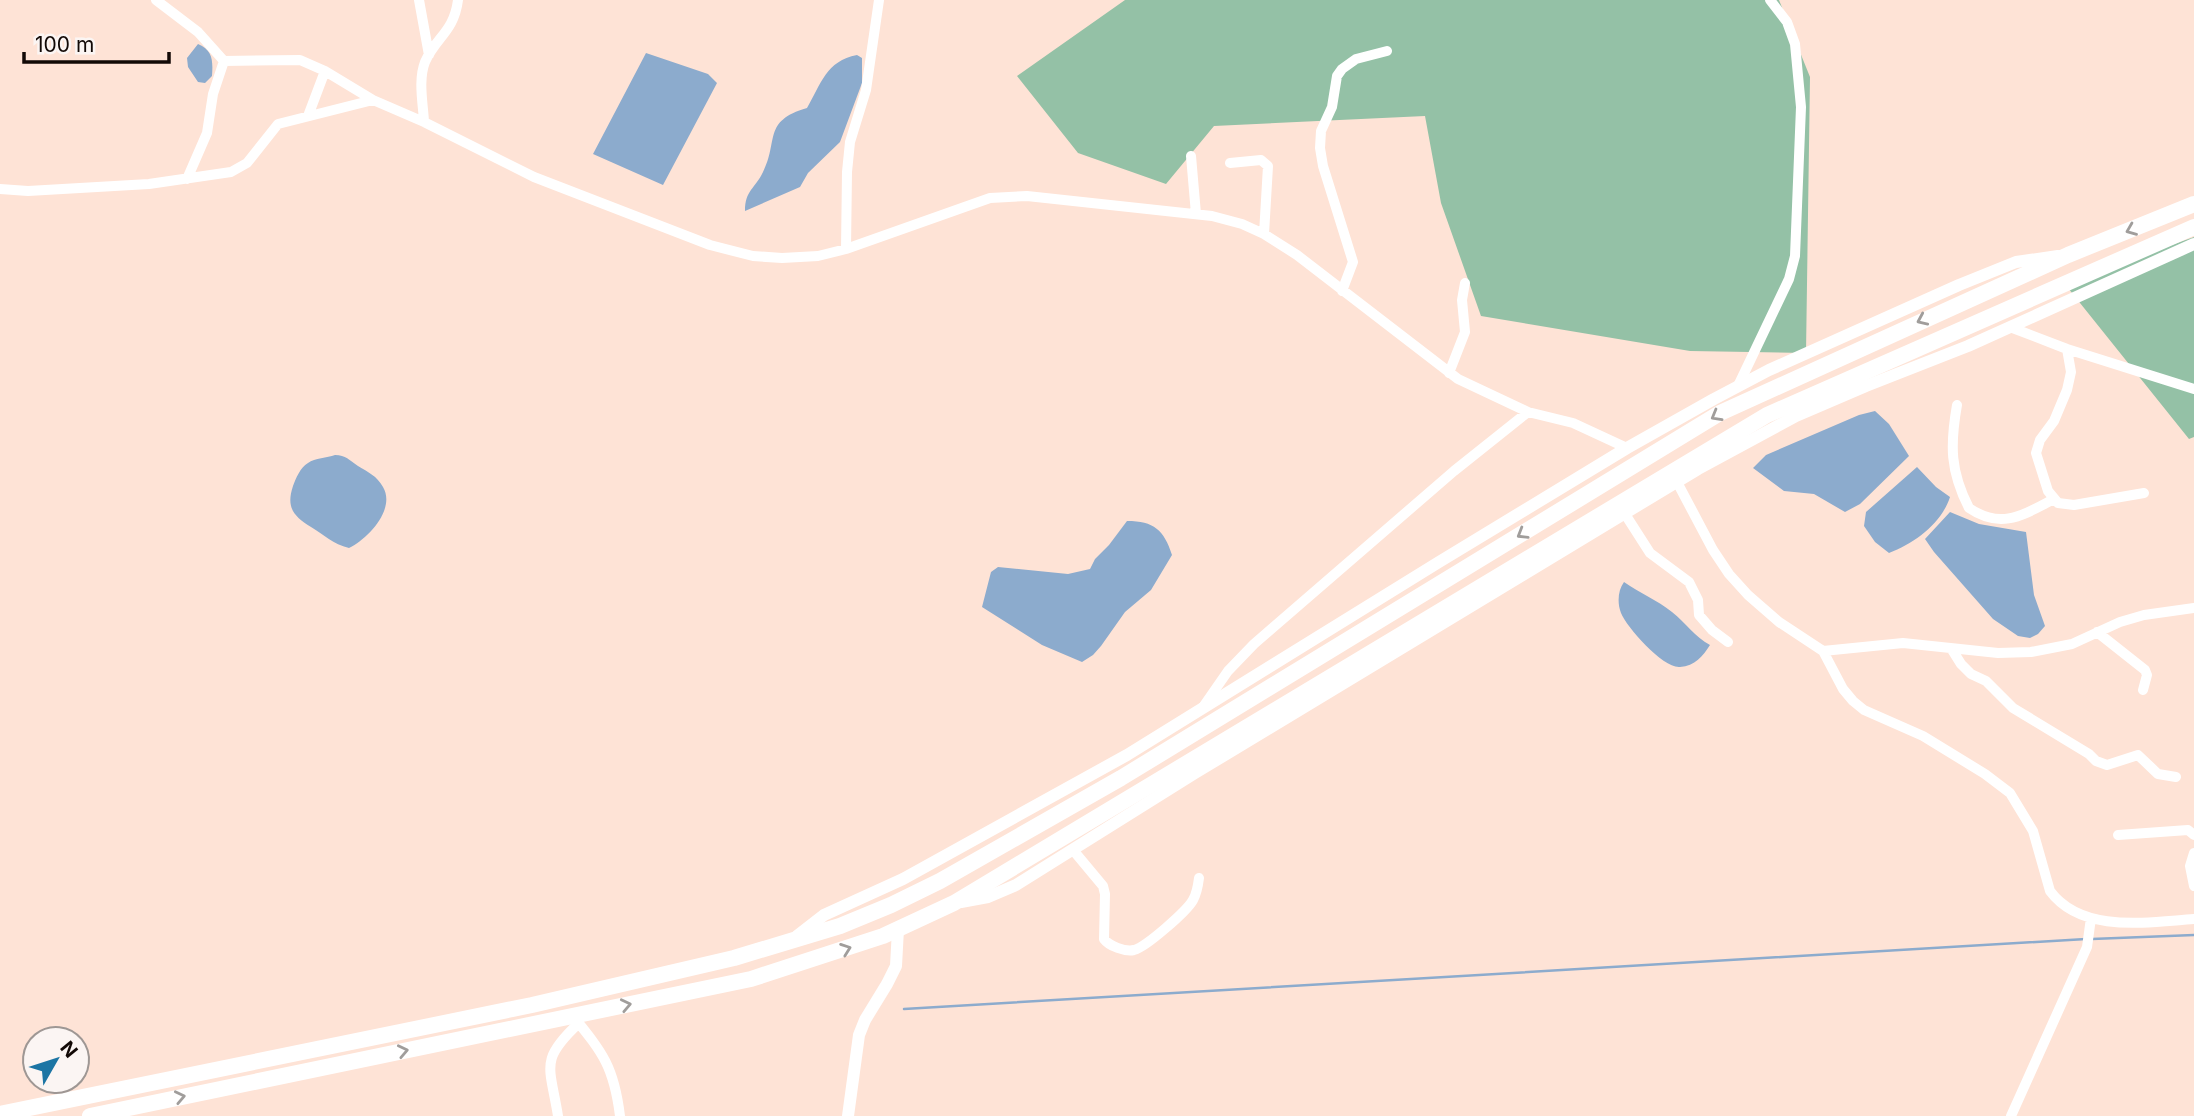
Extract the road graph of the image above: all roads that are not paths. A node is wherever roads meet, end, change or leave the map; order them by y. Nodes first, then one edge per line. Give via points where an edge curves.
1 (156, 0) edge
2 (419, 0) edge
3 (458, 0) edge
4 (879, 0) edge
5 (1770, 0) edge
6 (1387, 51) dead end
7 (429, 55) junction
8 (224, 61) junction
9 (325, 71) junction
10 (373, 100) junction
11 (308, 116) junction
12 (425, 122) junction
13 (1191, 156) dead end
14 (1230, 163) dead end
15 (187, 179) junction
16 (0, 189) edge
17 (2194, 204) edge
18 (1196, 214) junction
19 (2194, 227) edge
20 (1264, 234) junction
21 (2194, 244) edge
22 (846, 249) junction
23 (2068, 255) junction
24 (1465, 283) dead end
25 (1342, 291) junction
26 (2010, 327) junction
27 (2067, 348) junction
28 (1449, 373) junction
29 (1738, 386) junction
30 (2194, 389) edge
31 (1957, 405) dead end
32 (1528, 412) junction
33 (1627, 448) junction
34 (1677, 482) junction
35 (2144, 494) dead end
36 (2054, 499) junction
37 (1625, 514) junction
38 (2194, 608) edge
39 (2097, 632) junction
40 (1728, 642) dead end
41 (1951, 648) junction
42 (1822, 651) junction
43 (2143, 690) dead end
44 (1202, 709) junction
45 (2176, 777) dead end
46 (2118, 835) dead end
47 (2194, 835) edge
48 (1073, 850) junction
49 (2194, 853) edge
50 (1199, 878) dead end
51 (2194, 886) edge
52 (954, 903) junction
53 (2091, 918) junction
54 (2194, 919) edge
55 (898, 929) junction
56 (788, 942) junction
57 (576, 1019) junction
58 (0, 1114) edge
59 (90, 1116) edge
60 (558, 1116) edge
61 (620, 1116) edge
62 (848, 1116) edge
63 (2011, 1116) edge

1 - 8 street via 198,32
2 - 7 street
3 - 7 street via 454,21
4 - 22 street via 866,90 850,142
5 - 29 street via 1787,22 1795,44 1801,107 1795,256 1789,279
6 - 25 street via 1356,59 1342,69 1321,131 1324,166 1353,262
7 - 12 street via 421,77
8 - 9 street via 300,60
8 - 15 street via 207,133
9 - 10 street
9 - 11 street
10 - 11 street
10 - 12 street
11 - 15 street via 278,124 239,169
12 - 22 street via 534,177 710,245 782,258
13 - 18 street
14 - 20 street via 1261,160 1268,166
15 - 16 street
17 -> 23 highway
18 - 20 street
18 - 22 street via 1006,195
19 - 52 highway via 1767,415
20 - 25 street
21 - 26 street
23 - 29 street via 2016,262
23 -> 56 highway via 1720,413 1121,778 976,861 891,905
24 - 28 street via 1465,332
25 - 28 street
26 - 27 street
26 - 34 street via 1796,416
27 - 30 street
27 - 36 street via 2071,372 2067,390 2036,453
28 - 32 street
29 - 33 street
31 - 36 street via 1951,439 1953,464 1969,508 1990,520 2004,520
32 - 33 street via 1573,423
32 - 44 street via 1254,644
33 - 44 street
34 - 37 street
34 - 42 street via 1729,574 1779,621
35 - 36 street via 2074,505
37 - 40 street via 1650,553 1689,582 1699,615
37 - 48 street
38 - 39 street via 2144,615
39 - 41 street via 2072,644 2031,652
39 - 43 street via 2146,670
41 - 42 street via 1903,643
41 - 45 street via 1966,669 1986,681 2013,708 2096,761 2107,765 2138,755 2158,774
42 - 53 street via 1843,689 1864,710 1923,736 2010,793 2033,831 2050,891 2066,906
44 - 56 street via 949,854 824,915
46 - 47 street via 2188,830
48 - 50 street via 1103,886 1104,939 1130,951 1185,910
48 - 52 street via 1002,892
49 - 51 street via 2190,866
52 - 55 highway
53 - 54 street via 2127,924
53 - 63 street via 2087,947
57 -> 55 highway via 751,979
55 - 62 street via 896,966 859,1035
56 - 58 highway via 532,1004
59 -> 57 highway
57 - 60 street via 549,1063
57 - 61 street via 601,1051 612,1075

